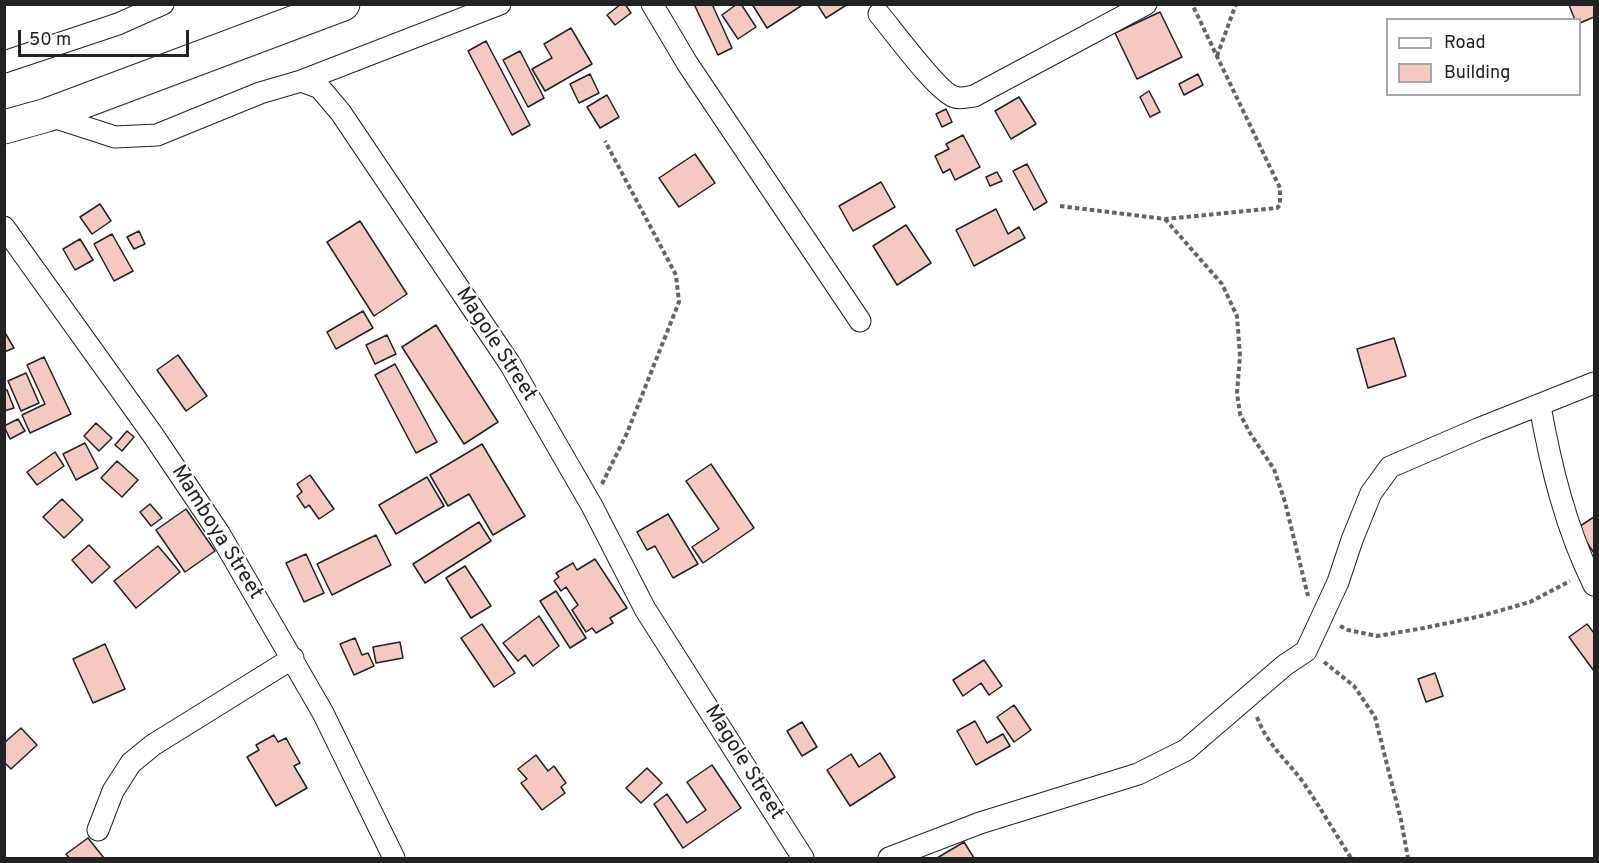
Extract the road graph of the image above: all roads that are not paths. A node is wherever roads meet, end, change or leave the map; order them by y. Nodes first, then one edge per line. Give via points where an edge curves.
1 (163, 4) edge
2 (343, 4) edge
3 (500, 4) edge
4 (651, 4) edge
5 (1146, 4) edge
6 (879, 14) dead end
7 (4, 62) edge
8 (302, 81) junction
9 (47, 115) junction
10 (4, 127) edge
11 (4, 227) edge
12 (860, 321) dead end
13 (1594, 383) edge
14 (1540, 406) junction
15 (1591, 578) edge
16 (293, 658) junction
17 (98, 830) dead end
18 (394, 858) edge
19 (803, 858) edge
20 (889, 858) edge

1 - 7 street via 118,24
2 - 9 highway
3 - 8 street
4 - 12 street
5 - 6 street via 974,96 955,98 935,83
8 - 9 street via 260,93 157,135 116,137
8 - 19 street, Magole Street via 320,88 341,113 510,364 592,506 645,609
9 - 10 highway
11 - 16 street, Mamboya Street via 213,524
13 - 14 street
14 - 15 street via 1561,501
14 - 20 street via 1390,467 1371,493 1338,582 1306,651 1186,750 1138,774 980,823
16 - 17 street via 153,745 131,763 113,790
16 - 18 street, Mamboya Street

